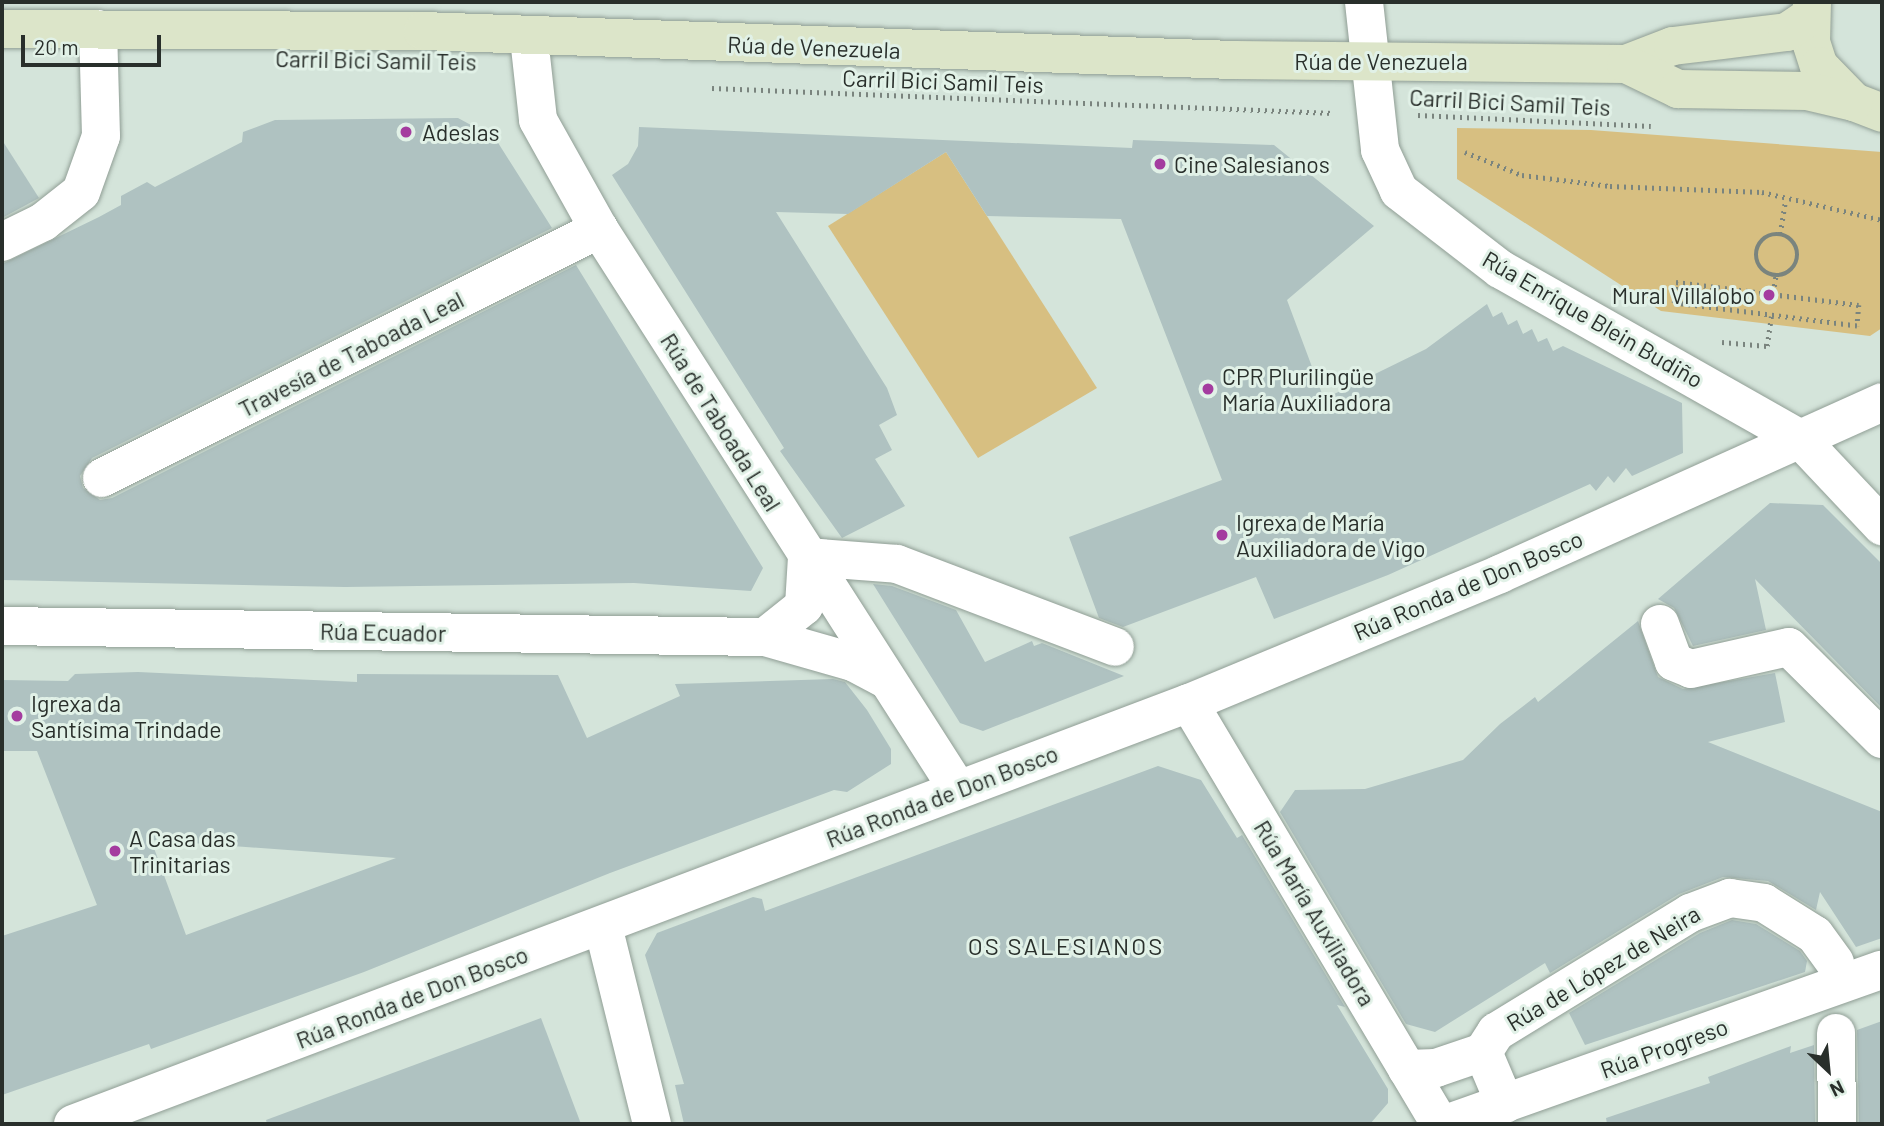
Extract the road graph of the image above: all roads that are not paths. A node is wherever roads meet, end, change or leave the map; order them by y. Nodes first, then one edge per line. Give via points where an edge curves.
1 (1364, 2) edge
2 (1811, 10) edge
3 (2, 29) edge
4 (98, 29) junction
5 (529, 38) junction
6 (1373, 62) junction
7 (1626, 64) junction
8 (1868, 107) edge
9 (600, 229) junction
10 (2, 242) edge
11 (1882, 402) edge
12 (1800, 439) junction
13 (102, 478) dead end
14 (1882, 526) edge
15 (807, 557) junction
16 (1660, 624) dead end
17 (2, 626) edge
18 (765, 637) junction
19 (1115, 647) dead end
20 (887, 680) junction
21 (1189, 703) junction
22 (1882, 739) edge
23 (957, 788) junction
24 (603, 926) junction
25 (1835, 963) dead end
26 (1882, 970) edge
27 (1836, 1033) dead end
28 (1483, 1052) junction
29 (1407, 1069) junction
30 (1505, 1104) junction
31 (73, 1124) edge
32 (652, 1124) edge
33 (1440, 1124) edge
34 (1446, 1124) edge
35 (1837, 1124) edge

1 - 6 street, Rúa Enrique Blein Budiño
2 - 7 main road, Rúa de Venezuela via 1787,32 1673,46
2 - 8 main road via 1819,66
3 - 4 main road, Rúa de Venezuela
4 - 5 main road, Rúa de Venezuela via 423,31
4 - 10 street via 101,136 81,192 43,222
5 - 6 main road, Rúa de Venezuela
5 - 9 street, Rúa de Taboada Leal via 538,120
6 - 7 main road, Rúa de Venezuela
6 - 12 street, Rúa Enrique Blein Budiño via 1380,150 1399,191 1500,269
7 - 8 main road, Rúa de Venezuela via 1678,89 1807,91
9 - 13 street, Travesía de Taboada Leal
9 - 15 street, Rúa de Taboada Leal
11 - 12 street, Rúa Ronda de Don Bosco
12 - 14 street, Rúa Enrique Blein Budiño
12 - 21 street, Rúa Ronda de Don Bosco via 1500,574
15 - 18 street via 804,606
15 - 19 street via 897,564
15 - 20 street, Rúa de Taboada Leal
16 - 22 street via 1674,662 1691,669 1789,647
17 - 18 street, Rúa Ecuador
18 - 20 street, Rúa Ecuador via 853,662
20 - 23 street, Rúa de Taboada Leal
21 - 23 street, Rúa Ronda de Don Bosco
21 - 29 street, Rúa María Auxiliadora
23 - 24 street, Rúa Ronda de Don Bosco
24 - 31 street, Rúa Ronda de Don Bosco
24 - 32 street
25 - 28 street, Rúa de López de Neira via 1794,917 1764,903 1730,898 1690,913 1496,1032
26 - 30 street, Rúa Progreso
27 - 35 street
28 - 29 street via 1436,1068
28 - 30 street
29 - 33 street, Rúa María Auxiliadora
30 - 34 street, Rúa Progreso

